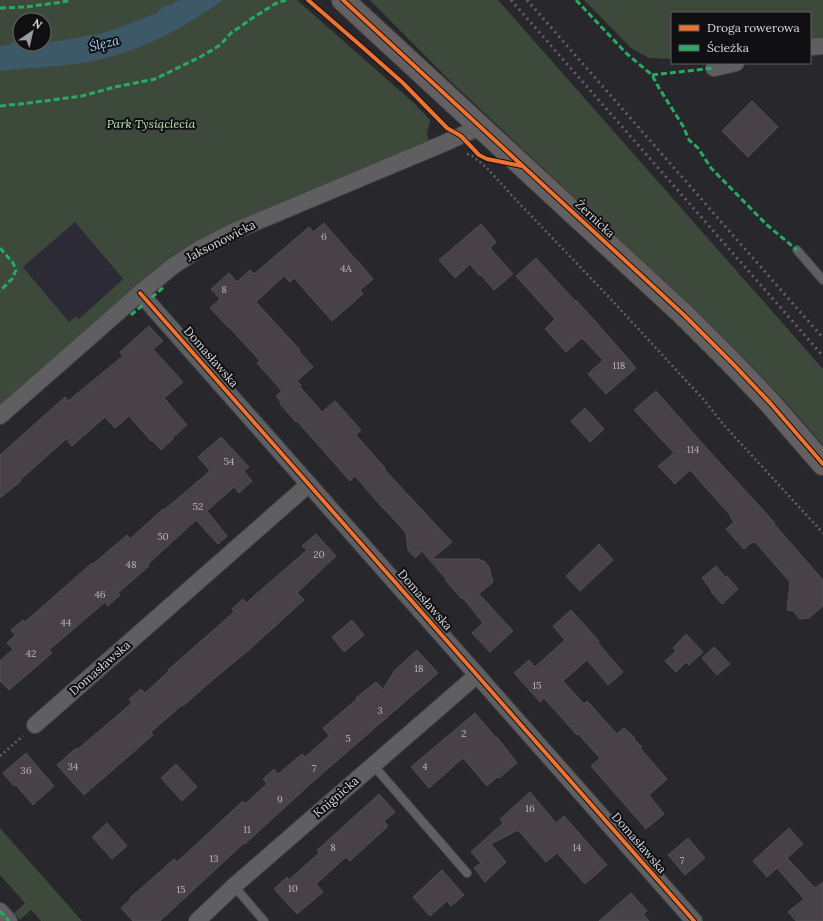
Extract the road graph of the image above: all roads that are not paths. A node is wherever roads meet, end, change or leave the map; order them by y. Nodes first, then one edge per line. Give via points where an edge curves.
1 (342, 0) edge
2 (823, 46) edge
3 (811, 47) edge
4 (732, 64) edge
5 (714, 68) dead end
6 (480, 127) junction
7 (797, 250) dead end
8 (823, 280) edge
9 (140, 293) junction
10 (0, 416) edge
11 (823, 464) edge
12 (309, 484) junction
13 (477, 675) junction
14 (35, 725) road end
15 (373, 765) junction
16 (467, 873) dead end
17 (234, 886) junction
18 (0, 911) edge
19 (688, 919) edge
20 (9, 921) edge
21 (197, 921) edge
22 (264, 921) edge

1 - 6 street, Żernicka
2 - 3 street
4 - 5 street
6 - 9 street, Jaksonowicka via 230,233 173,266
6 - 11 street, Żernicka via 684,315 766,399
7 - 8 lane
9 - 10 street, Jaksonowicka
9 - 12 street, Domasławska
12 - 13 street, Domasławska
12 - 14 street, Domasławska
13 - 15 street, Knignicka
13 - 19 street, Domasławska
15 - 16 lane
15 - 17 street, Knignicka
17 - 21 street, Knignicka
17 - 22 lane
18 - 20 street

